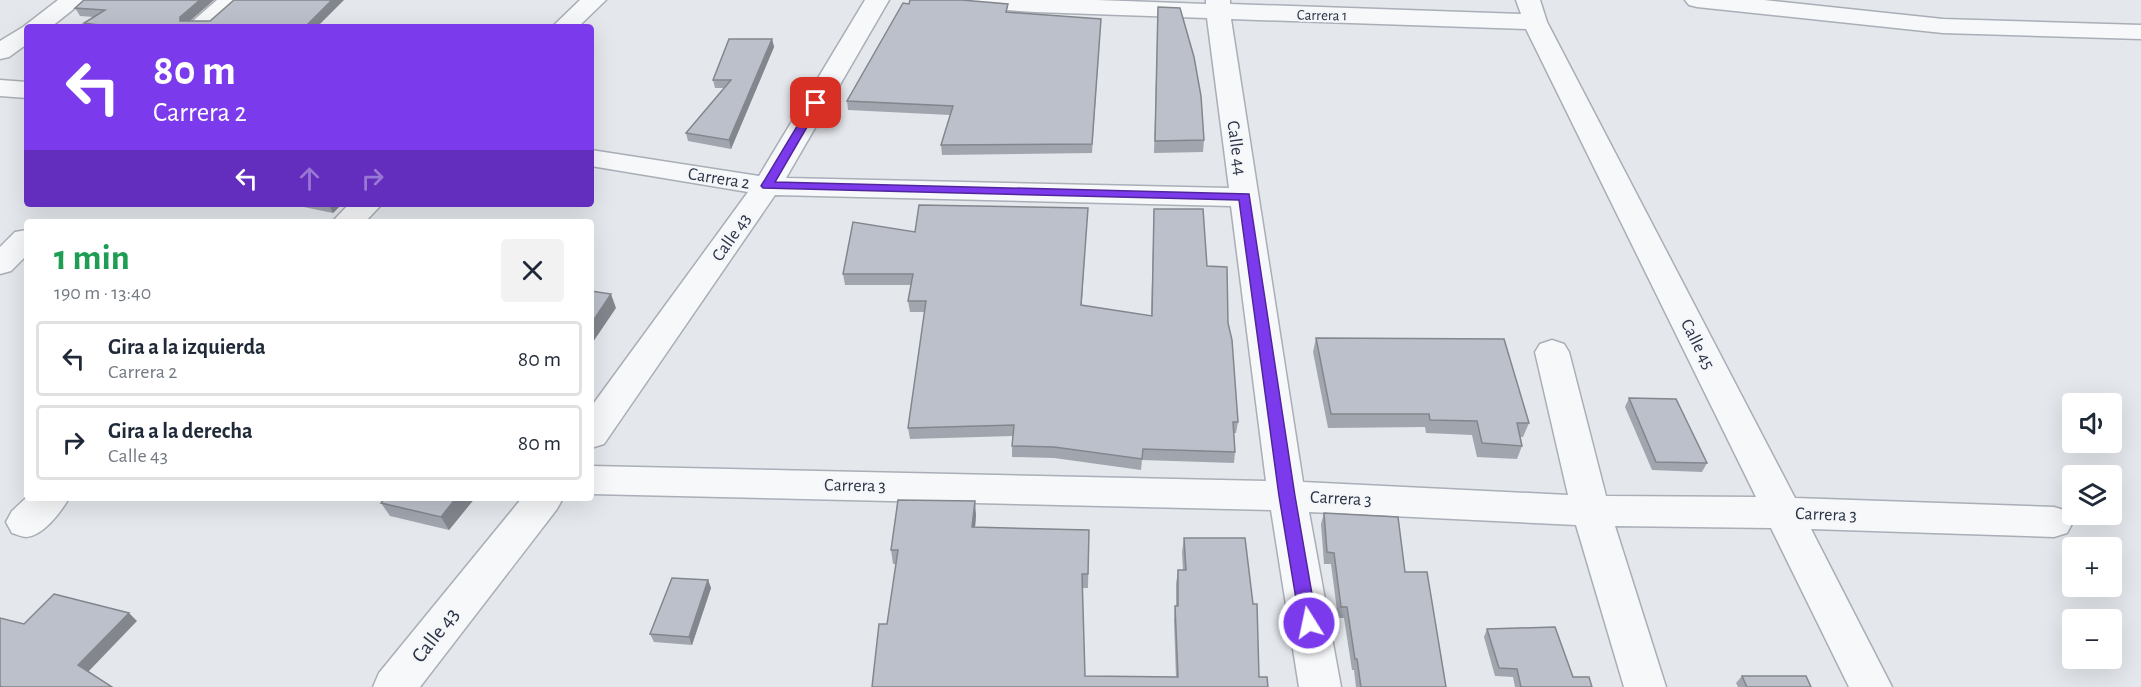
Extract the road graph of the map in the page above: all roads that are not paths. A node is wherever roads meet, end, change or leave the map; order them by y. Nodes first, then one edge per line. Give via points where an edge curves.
1 (73, 0) edge
2 (231, 0) edge
3 (594, 0) edge
4 (877, 0) edge
5 (965, 0) edge
6 (1697, 0) edge
7 (1035, 3) edge
8 (1218, 6) edge
9 (1400, 8) edge
10 (1532, 11) edge
11 (39, 24) edge
12 (202, 24) edge
13 (567, 24) edge
14 (2141, 32) edge
15 (24, 35) edge
16 (0, 52) edge
17 (0, 88) edge
18 (24, 90) edge
19 (594, 158) edge
20 (767, 186) junction
21 (1245, 197) junction
22 (364, 207) edge
23 (350, 219) edge
24 (24, 241) edge
25 (0, 264) edge
26 (1552, 352) dead end
27 (594, 430) edge
28 (594, 480) edge
29 (1287, 496) junction
30 (542, 501) edge
31 (1591, 511) junction
32 (1784, 513) junction
33 (2054, 522) dead end
34 (394, 687) edge
35 (1320, 687) edge
36 (1645, 687) edge
37 (1871, 687) edge

1 - 11 street
2 - 12 street
3 - 13 street
4 - 20 street, Calle 43
5 - 7 street, Carrera 1
6 - 14 street via 1942,26
7 - 8 street, Carrera 1
8 - 9 street, Carrera 1
8 - 21 street, Calle 44
9 - 10 street, Carrera 1
10 - 32 street, Calle 45
15 - 16 street
17 - 18 street
19 - 20 street, Carrera 2
20 - 21 street, Carrera 2
20 - 27 street, Calle 43
21 - 29 street, Calle 44
22 - 23 street
24 - 25 street
26 - 31 street
28 - 29 street, Carrera 3
29 - 31 street, Carrera 3
29 - 35 street, Calle 44
30 - 34 street, Calle 43
31 - 32 street, Carrera 3
31 - 36 street
32 - 33 street, Carrera 3
32 - 37 street, Calle 45

